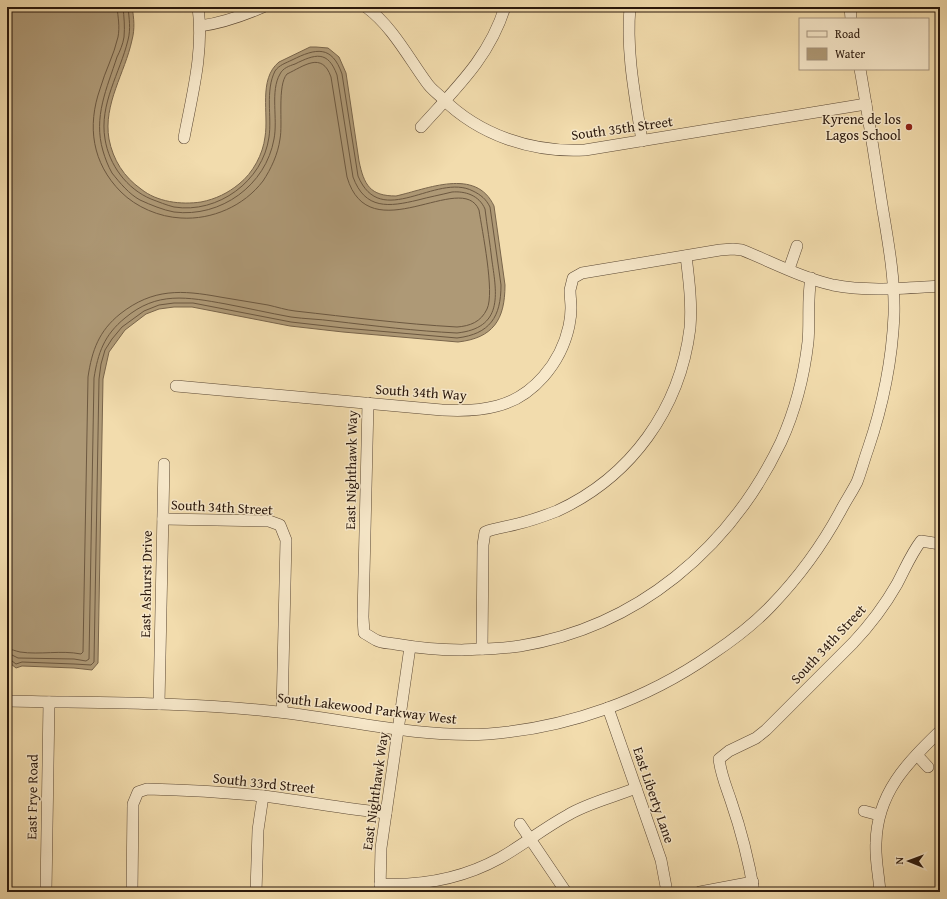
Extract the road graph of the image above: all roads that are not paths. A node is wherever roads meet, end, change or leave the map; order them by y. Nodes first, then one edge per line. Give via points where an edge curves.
1 (198, 7) edge
2 (263, 7) edge
3 (366, 7) edge
4 (505, 7) edge
5 (630, 7) edge
6 (850, 7) edge
7 (851, 18) edge
8 (200, 26) junction
9 (860, 70) edge
10 (445, 101) junction
11 (866, 104) junction
12 (421, 127) dead end
13 (184, 138) dead end
14 (642, 141) junction
15 (797, 246) dead end
16 (686, 256) junction
17 (788, 269) junction
18 (811, 278) junction
19 (940, 286) edge
20 (893, 288) junction
21 (176, 386) dead end
22 (368, 403) junction
23 (164, 464) dead end
24 (163, 519) junction
25 (940, 544) edge
26 (410, 647) junction
27 (482, 649) junction
28 (7, 701) edge
29 (49, 702) junction
30 (159, 704) junction
31 (608, 708) junction
32 (282, 712) junction
33 (398, 729) junction
34 (940, 731) edge
35 (917, 754) junction
36 (928, 767) dead end
37 (636, 788) junction
38 (263, 796) junction
39 (864, 810) dead end
40 (386, 813) junction
41 (879, 815) junction
42 (520, 824) dead end
43 (530, 839) junction
44 (754, 887) edge
45 (380, 888) edge
46 (46, 892) edge
47 (132, 892) edge
48 (256, 892) edge
49 (566, 892) edge
50 (667, 892) edge
51 (700, 892) edge
52 (880, 892) edge

1 - 8 street
2 - 8 street via 230,20
3 - 10 street, South 35th Street via 389,28 428,85
4 - 10 street via 482,56
5 - 14 street via 630,67
6 - 7 street
8 - 13 street via 199,53
9 - 11 street, South Lakewood Parkway West
10 - 12 street
10 - 14 street, South 35th Street via 479,126 519,143 537,147 566,151
11 - 14 street, South 35th Street
11 - 20 street, South Lakewood Parkway West
15 - 17 street
16 - 17 street, South 34th Way via 720,250 742,250
16 - 22 street, South 34th Way via 582,273 573,278 570,290 570,322 561,350 552,366 536,384 515,399 498,406 461,411
16 - 27 street via 690,328 684,360 668,403 645,441 625,465 594,491 549,514 485,532
17 - 18 street, South 34th Way
18 - 20 street, South 34th Way via 858,288
18 - 27 street via 808,342 792,414 781,442 756,488 736,517 681,573 635,605 605,620 554,638 519,646
19 - 20 street, South 34th Way
20 - 31 street, South Lakewood Parkway West via 892,343 885,393 857,482 825,539 799,575 769,608 736,638 653,691
21 - 22 street, South 34th Way
22 - 26 street, East Nighthawk Way via 364,633 377,641
23 - 24 street, East Ashurst Drive
24 - 30 street, East Ashurst Drive
24 - 32 street, South 34th Street via 269,521 280,525 286,540
25 - 44 street, South 34th Street via 921,541 886,602 854,643 766,730 720,759 721,773
26 - 27 street via 442,650
26 - 33 street, East Nighthawk Way
28 - 29 street, South Lakewood Parkway West
29 - 30 street, South Lakewood Parkway West
29 - 46 street, East Frye Road
30 - 32 street, South Lakewood Parkway West
31 - 33 street, South Lakewood Parkway West via 556,724 509,732 453,734
31 - 37 street, East Liberty Lane
32 - 33 street, South Lakewood Parkway West
33 - 40 street, East Nighthawk Way
34 - 35 street
35 - 36 street
35 - 41 street via 894,782
37 - 43 street via 568,815
37 - 50 street, East Liberty Lane via 661,860
38 - 40 street, South 33rd Street
38 - 47 street, South 33rd Street via 194,790 147,789 138,792 133,804
38 - 48 street via 258,830
39 - 41 street
40 - 45 street, East Nighthawk Way via 381,848
41 - 52 street via 876,859
42 - 43 street
43 - 45 street via 485,866 452,878
43 - 49 street
44 - 51 street

